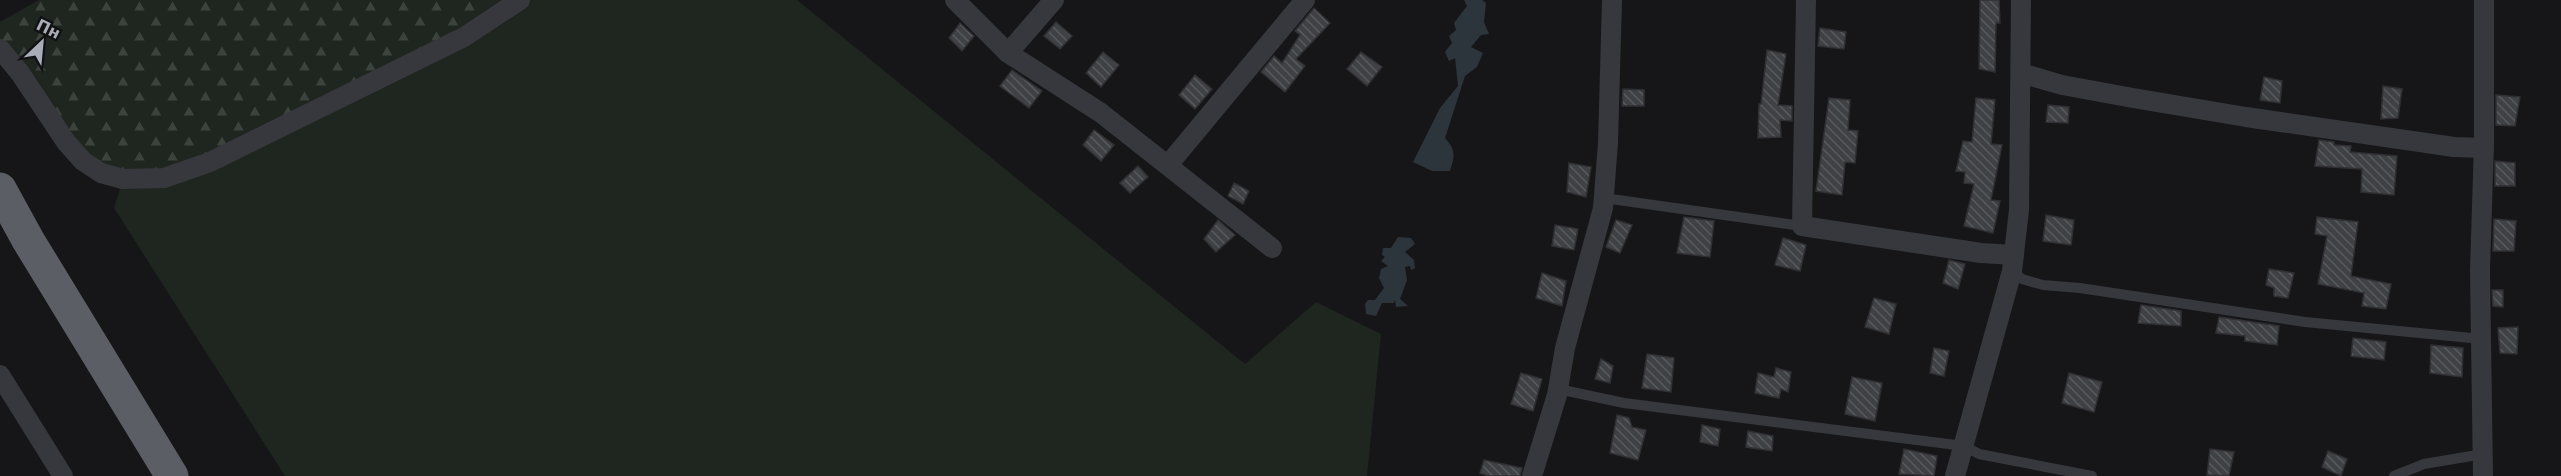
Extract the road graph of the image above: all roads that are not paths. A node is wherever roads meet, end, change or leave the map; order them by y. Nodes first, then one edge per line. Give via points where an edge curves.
1 (520, 0) edge
2 (955, 0) edge
3 (1054, 0) edge
4 (1305, 0) edge
5 (1612, 0) edge
6 (1806, 0) edge
7 (2021, 0) edge
8 (2484, 0) edge
9 (0, 49) edge
10 (1008, 53) junction
11 (2021, 73) junction
12 (2484, 148) junction
13 (1167, 165) junction
14 (0, 189) edge
15 (1604, 198) junction
16 (1802, 226) junction
17 (1272, 249) dead end
18 (2013, 263) junction
19 (2482, 339) junction
20 (0, 375) edge
21 (1558, 389) junction
22 (1964, 446) junction
23 (2483, 454) junction
24 (63, 476) edge
25 (172, 476) edge
26 (1532, 476) edge
27 (1956, 476) edge
28 (2092, 476) edge
29 (2394, 476) edge
30 (2483, 476) edge

1 - 9 street via 464,37 210,162 164,178 123,179 101,173 83,161
2 - 10 street
3 - 10 street
4 - 13 street
5 - 15 street
6 - 16 street
7 - 11 street
8 - 12 street
10 - 13 street via 1101,113
11 - 12 street via 2062,85 2234,116
11 - 18 street via 2019,210
12 - 19 street
13 - 17 street
14 - 25 highway
15 - 16 lane
15 - 21 street
16 - 18 street via 1981,253
18 - 19 lane via 2022,279 2043,285 2305,322
18 - 22 street
19 - 23 street
20 - 24 street
21 - 22 lane via 1624,403
21 - 26 street
22 - 27 street
22 - 28 lane via 1979,454
23 - 29 lane via 2424,464
23 - 30 street

